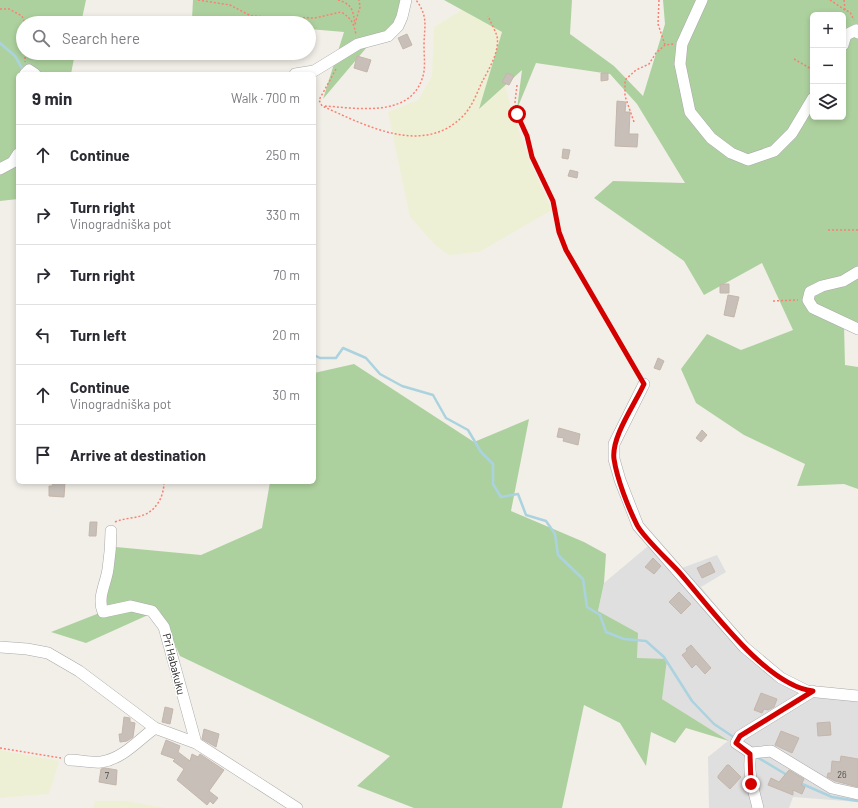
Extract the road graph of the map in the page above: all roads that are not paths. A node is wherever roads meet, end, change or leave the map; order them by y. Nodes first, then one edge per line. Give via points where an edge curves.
1 (406, 0) edge
2 (702, 0) edge
3 (857, 31) edge
4 (846, 35) edge
5 (308, 72) edge
6 (810, 103) edge
7 (16, 157) edge
8 (0, 169) edge
9 (858, 272) edge
10 (858, 329) edge
11 (644, 384) road end
12 (111, 531) road end
13 (0, 647) edge
14 (813, 691) junction
15 (858, 696) edge
16 (155, 728) junction
17 (196, 743) junction
18 (754, 753) junction
19 (70, 760) road end
20 (858, 794) edge
21 (297, 808) edge
22 (758, 808) edge

1 - 5 street via 398,26 388,36 358,44 314,71
2 - 6 street via 682,44 680,64 690,112 711,138 731,153 748,160 774,151 792,133
3 - 4 street
7 - 8 street via 13,162
9 - 10 street via 842,281 810,292 808,300 813,308
11 - 14 street via 614,444 614,459 620,480 638,526 744,647 781,678 807,691
12 - 17 street, Pri Habakuku via 108,571 102,587 100,605 103,612 131,606 152,611 164,627
13 - 16 street via 48,653 79,671
14 - 15 street
14 - 18 street via 738,739
16 - 17 street
16 - 19 street via 118,756 101,762
17 - 21 street
18 - 20 street via 771,751 832,788
18 - 22 street via 751,784

